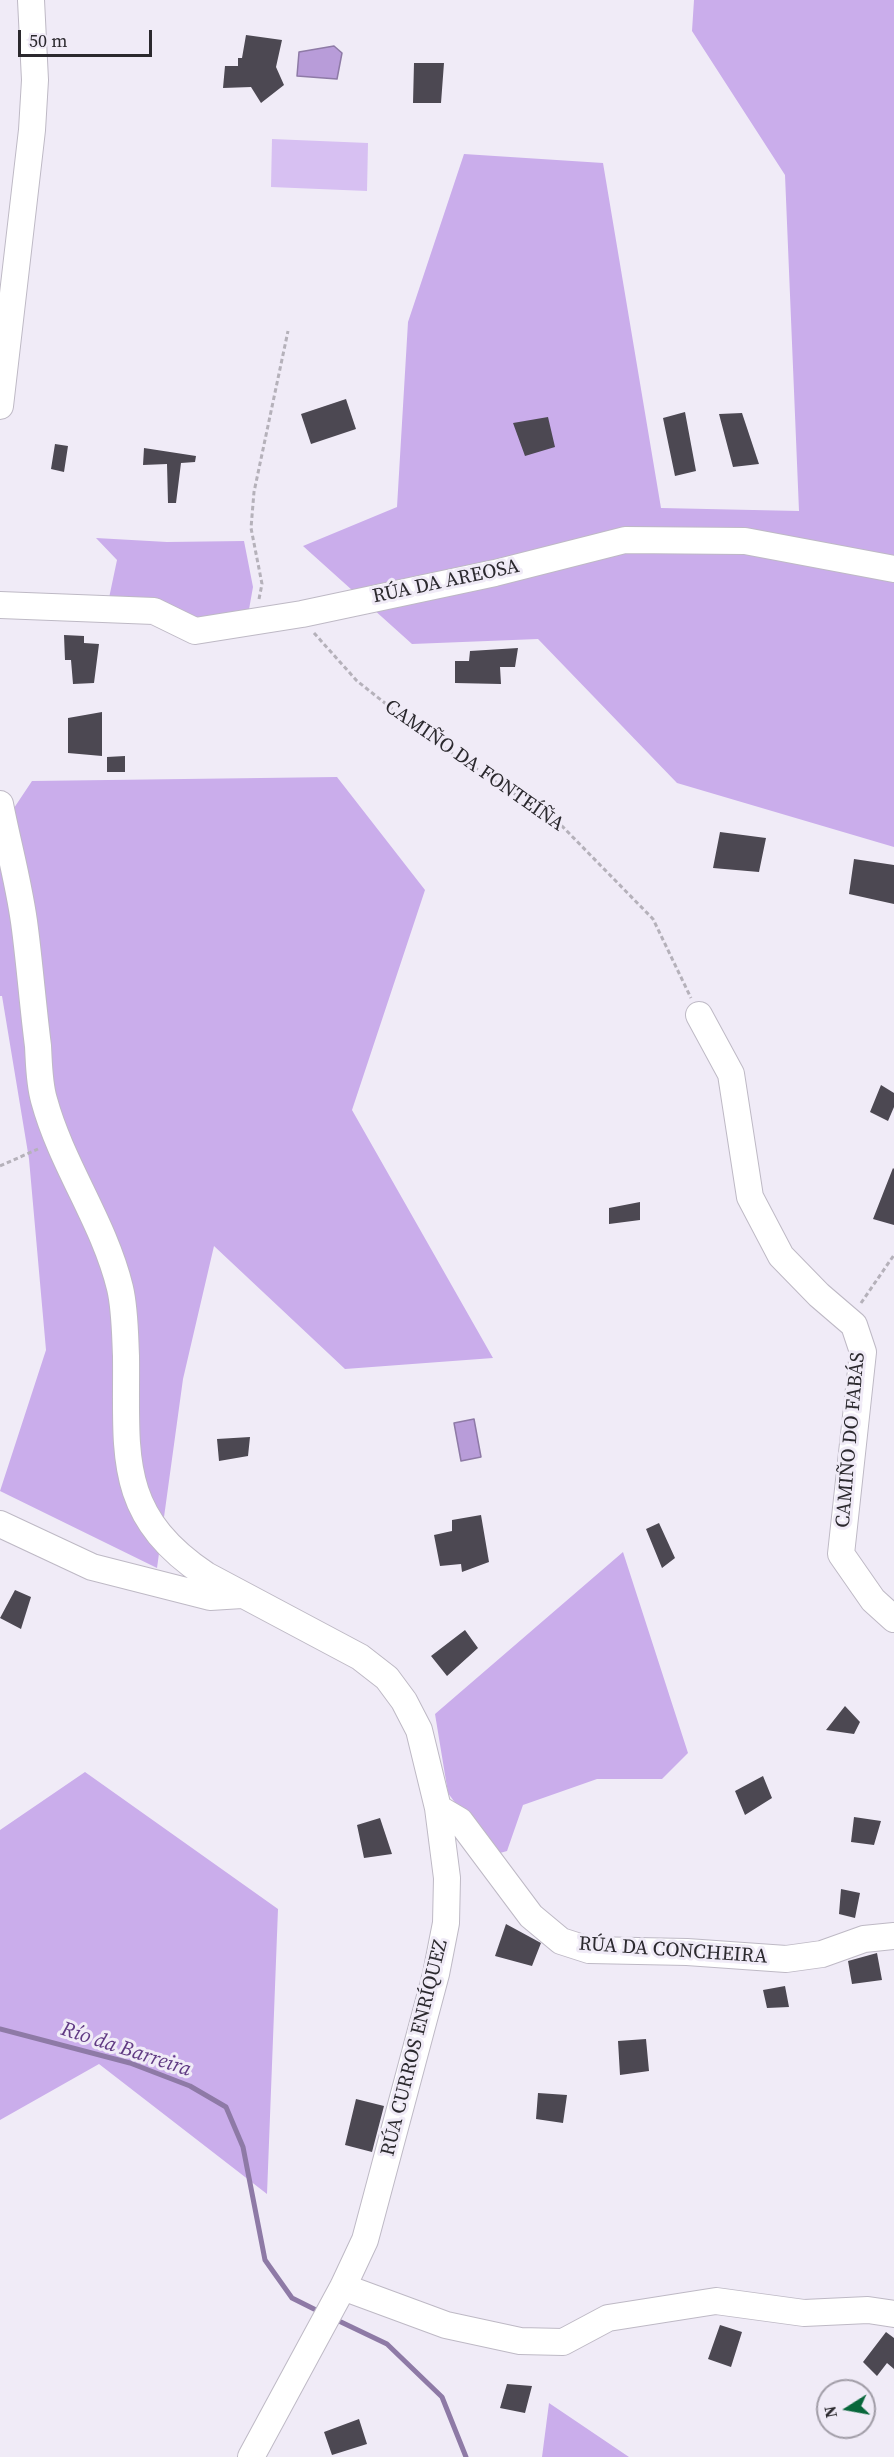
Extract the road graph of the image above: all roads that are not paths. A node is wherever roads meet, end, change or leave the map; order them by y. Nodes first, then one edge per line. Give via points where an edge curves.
1 (31, 0) edge
2 (0, 406) edge
3 (894, 569) edge
4 (0, 605) edge
5 (0, 804) edge
6 (699, 1015) road end
7 (0, 1524) edge
8 (242, 1594) junction
9 (894, 1619) edge
10 (438, 1808) junction
11 (894, 1936) edge
12 (343, 2287) junction
13 (894, 2314) edge
14 (251, 2457) edge

1 - 2 street via 35,81 32,130
3 - 4 street, RÚA DA AREOSA via 745,541 625,540 495,573 195,631 154,611
5 - 8 street, RÚA CURROS ENRÍQUEZ via 25,926 43,1096 56,1141 108,1248 121,1290 127,1456 135,1494 149,1523 182,1559
6 - 9 street, CAMIÑO DO FABÁS via 731,1074 750,1197 782,1256 854,1325 863,1352 841,1554 873,1600
7 - 8 street via 92,1566 210,1597
8 - 10 street, RÚA CURROS ENRÍQUEZ via 360,1657 387,1678 419,1730
10 - 11 street, RÚA DA CONCHEIRA via 460,1821 531,1916 561,1941 589,1950 786,1959 822,1954 864,1939
10 - 12 street, RÚA CURROS ENRÍQUEZ via 447,1878 446,1923 436,1974 365,2240
12 - 13 street via 446,2325 520,2341 563,2342 608,2318 716,2301 804,2313 868,2310
12 - 14 street, RÚA CURROS ENRÍQUEZ

